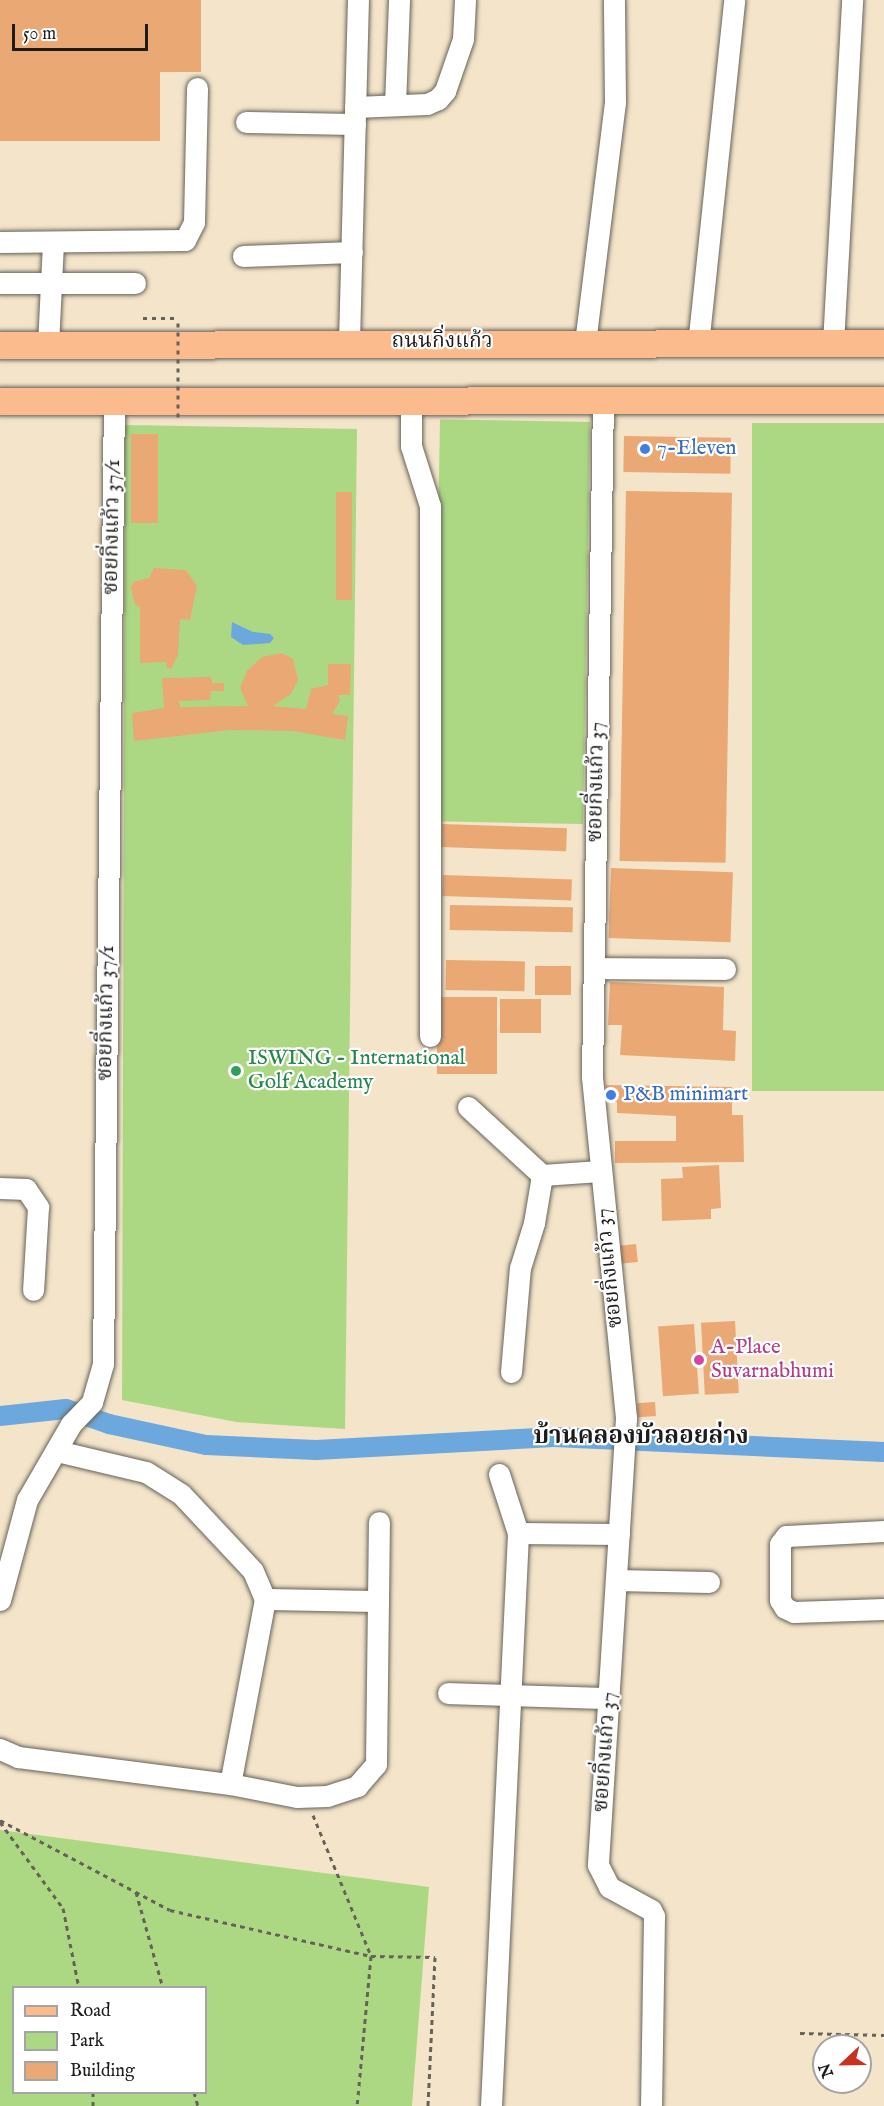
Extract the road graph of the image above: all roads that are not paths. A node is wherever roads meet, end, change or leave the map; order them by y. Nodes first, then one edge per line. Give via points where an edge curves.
1 (358, 0) edge
2 (399, 0) edge
3 (465, 0) edge
4 (614, 0) edge
5 (734, 0) edge
6 (852, 0) edge
7 (197, 88) dead end
8 (395, 105) junction
9 (355, 116) junction
10 (246, 122) dead end
11 (0, 242) edge
12 (53, 243) junction
13 (352, 252) junction
14 (243, 256) dead end
15 (50, 282) junction
16 (0, 283) edge
17 (135, 283) dead end
18 (350, 342) junction
19 (585, 343) junction
20 (833, 343) junction
21 (884, 343) edge
22 (0, 345) edge
23 (48, 345) junction
24 (698, 345) junction
25 (411, 399) junction
26 (603, 399) junction
27 (114, 400) junction
28 (884, 400) edge
29 (0, 401) edge
30 (594, 968) junction
31 (725, 969) dead end
32 (430, 1036) dead end
33 (468, 1107) dead end
34 (600, 1172) junction
35 (542, 1175) junction
36 (0, 1188) edge
37 (33, 1290) dead end
38 (511, 1371) dead end
39 (57, 1451) junction
40 (499, 1474) dead end
41 (379, 1522) dead end
42 (884, 1531) edge
43 (518, 1533) junction
44 (619, 1534) junction
45 (616, 1580) junction
46 (709, 1582) dead end
47 (265, 1599) junction
48 (0, 1600) edge
49 (378, 1601) junction
50 (884, 1609) edge
51 (448, 1693) dead end
52 (508, 1695) junction
53 (609, 1698) junction
54 (0, 1749) edge
55 (230, 1784) junction
56 (491, 2106) edge
57 (651, 2106) edge

1 - 9 street
2 - 8 street
3 - 8 street via 463,39 445,91 428,104
4 - 19 street via 615,102
5 - 24 street
6 - 20 street
7 - 12 street via 191,234 177,242
8 - 9 street
9 - 10 street
9 - 13 street
11 - 12 street
12 - 15 street
13 - 14 street
13 - 18 street
15 - 16 street
15 - 17 street
15 - 23 street
18 - 19 main road, ถนนกิ่งแก้ว
18 - 23 main road, ถนนกิ่งแก้ว
19 - 24 main road, ถนนกิ่งแก้ว
20 - 21 main road, ถนนกิ่งแก้ว
20 - 24 main road, ถนนกิ่งแก้ว
22 - 23 main road, ถนนกิ่งแก้ว
25 - 26 main road
25 - 27 main road
25 - 32 street via 411,446 430,506
26 - 28 main road
26 - 30 street, ซอยกิ่งแก้ว 37
27 - 29 main road
27 - 39 street, ซอยกิ่งแก้ว 37/1 via 103,1364 92,1402 71,1424
30 - 31 street
30 - 34 street, ซอยกิ่งแก้ว 37 via 592,1077
33 - 35 street
34 - 35 street
34 - 44 street, ซอยกิ่งแก้ว 37 via 626,1418
35 - 38 street via 534,1223 520,1268
36 - 37 street via 26,1189 38,1207
39 - 47 street via 146,1472 181,1494 253,1571
39 - 48 street, ซอยกิ่งแก้ว 37/1 via 27,1500
40 - 43 street
41 - 49 street
42 - 50 street via 786,1536 780,1544 780,1600 785,1608 795,1612
43 - 44 street
43 - 52 street
44 - 45 street, ซอยกิ่งแก้ว 37
45 - 46 street
45 - 53 street, ซอยกิ่งแก้ว 37
47 - 49 street
47 - 55 street
49 - 55 street via 376,1764 357,1786 327,1796 305,1797
51 - 52 street
52 - 53 street
52 - 56 street
53 - 57 street, ซอยกิ่งแก้ว 37 via 598,1865 609,1887 651,1910 654,1916
54 - 55 street via 18,1757

